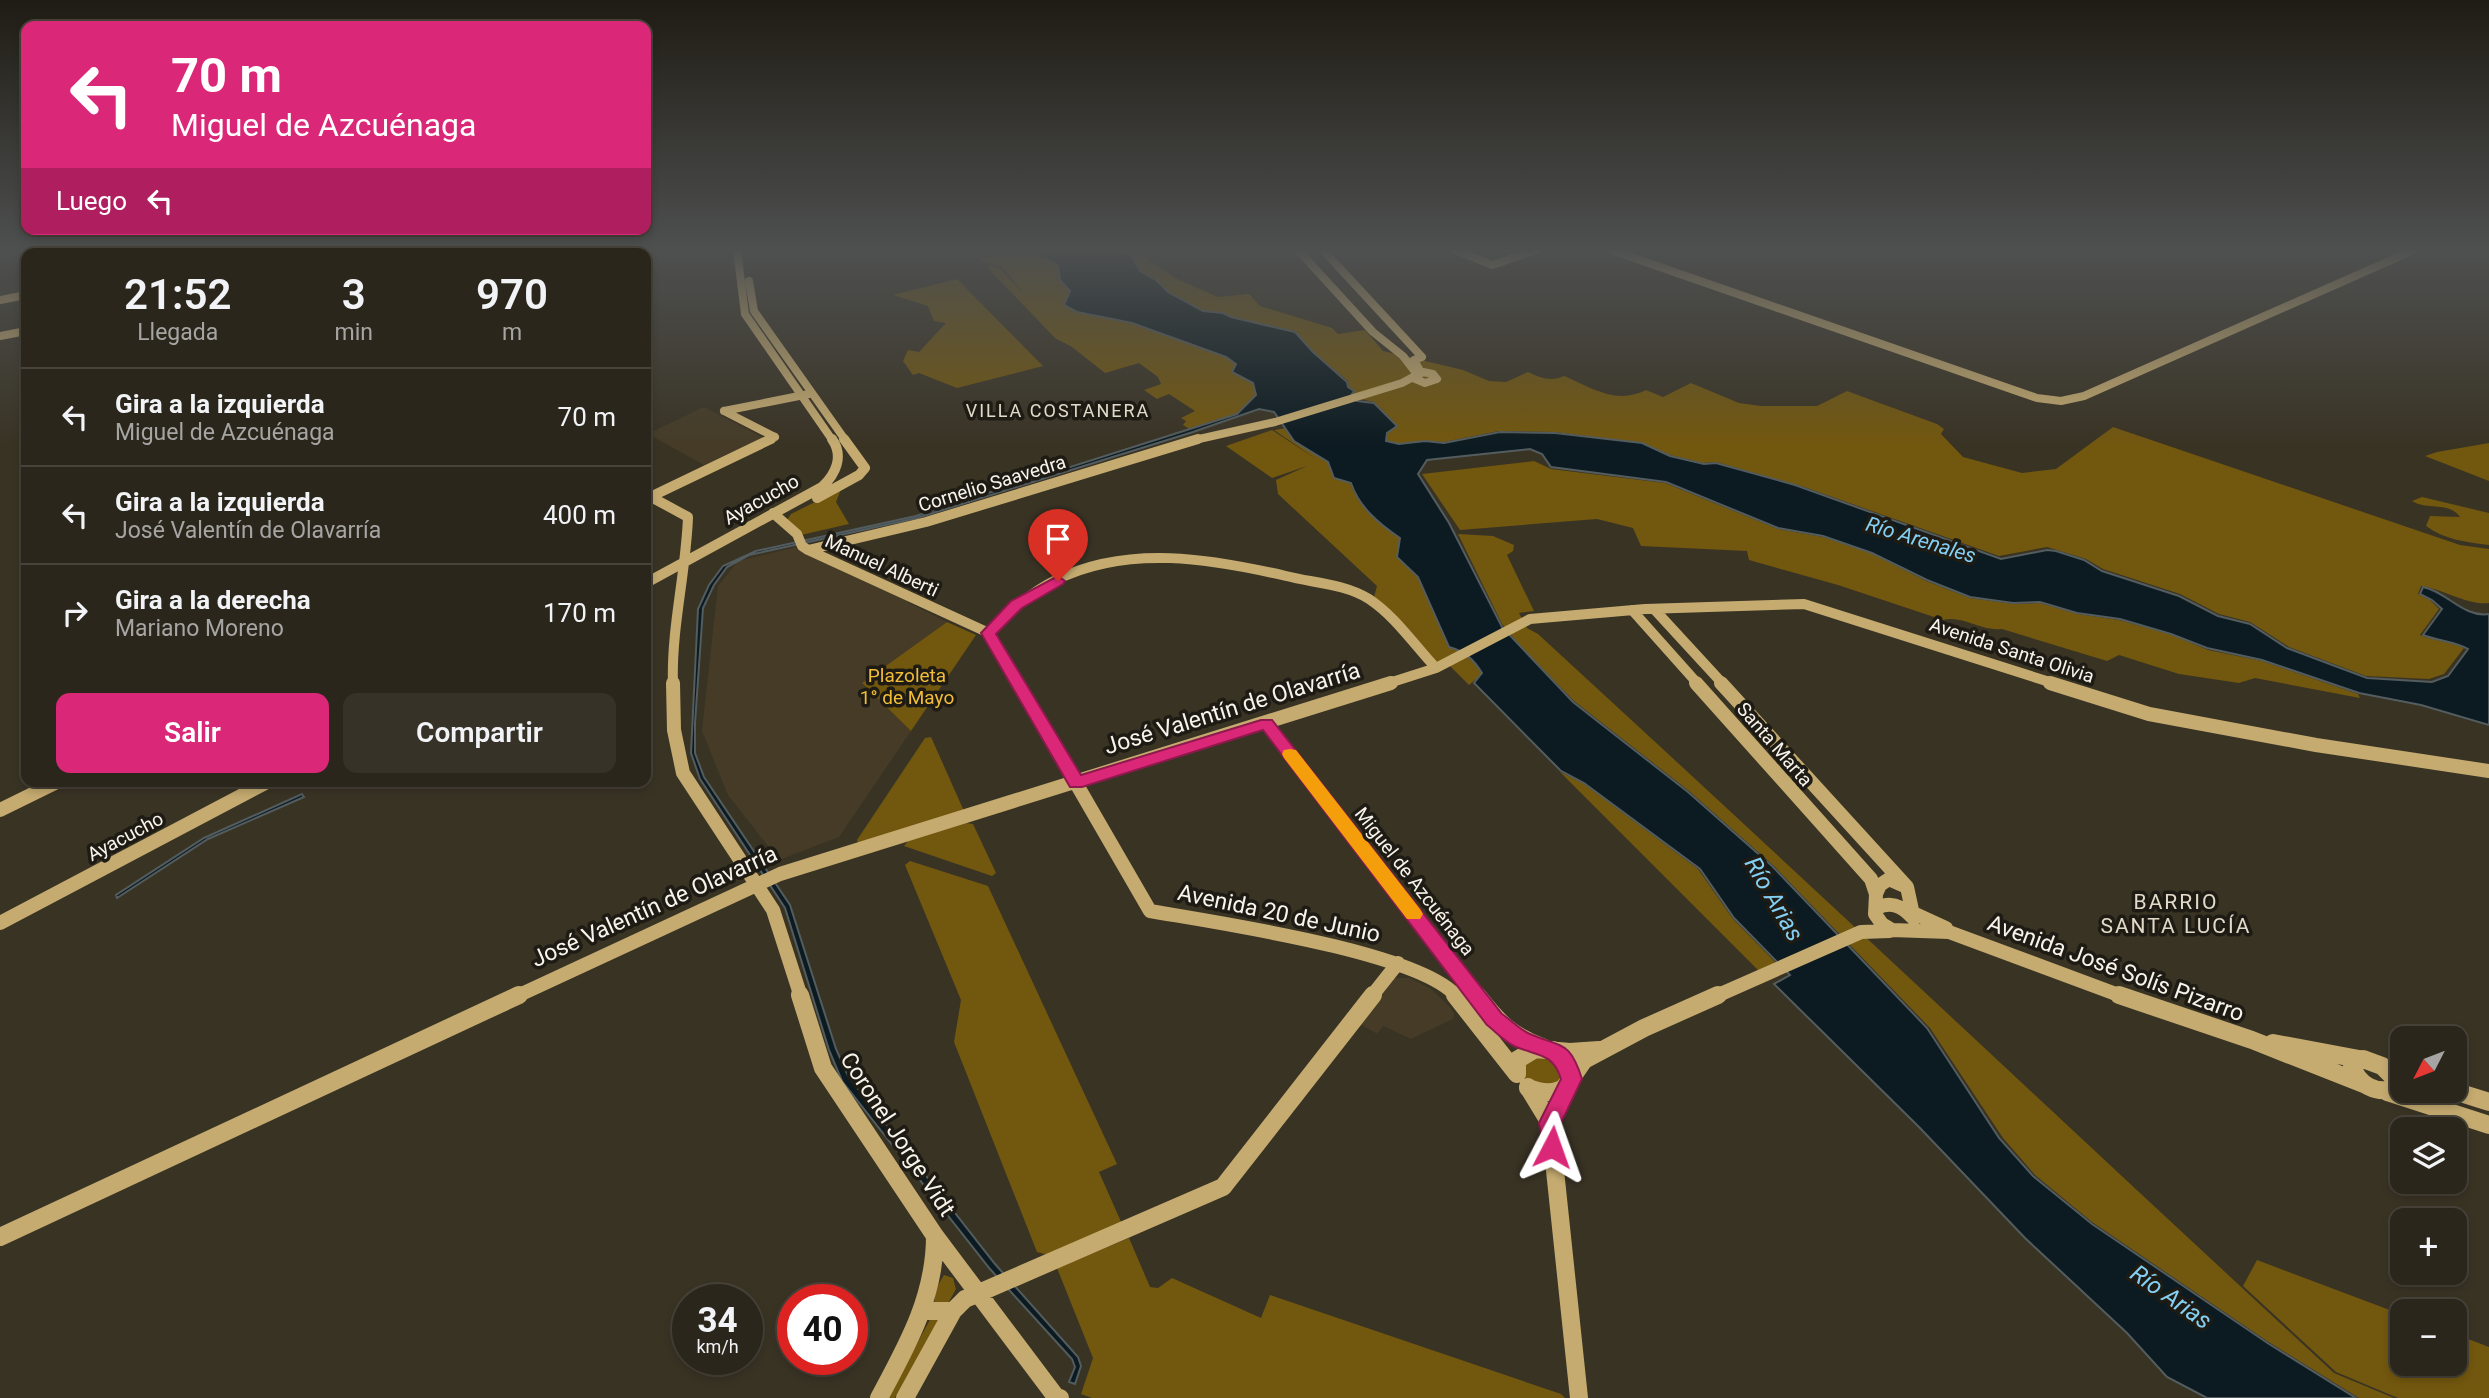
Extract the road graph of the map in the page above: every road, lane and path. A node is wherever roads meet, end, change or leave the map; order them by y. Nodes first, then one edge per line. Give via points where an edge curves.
1 (747, 315) edge
2 (757, 315) edge
3 (1357, 315) edge
4 (1383, 315) edge
5 (1799, 315) edge
6 (2267, 315) edge
7 (21, 332) edge
8 (0, 336) edge
9 (1418, 376) junction
10 (813, 393) junction
11 (802, 395) junction
12 (651, 497) edge
13 (651, 499) edge
14 (777, 516) junction
15 (688, 517) joint
16 (803, 544) junction
17 (686, 562) junction
18 (651, 580) edge
19 (1654, 609) junction
20 (1632, 610) junction
21 (989, 633) junction
22 (1450, 663) joint
23 (1436, 668) junction
24 (1266, 723) junction
25 (2489, 771) edge
26 (1076, 782) junction
27 (47, 787) edge
28 (258, 787) edge
29 (0, 810) edge
30 (1891, 868) junction
31 (795, 869) joint
32 (1864, 871) junction
33 (760, 881) junction
34 (1907, 887) junction
35 (1876, 905) junction
36 (1150, 911) joint
37 (1908, 920) junction
38 (0, 923) edge
39 (1857, 934) junction
40 (1965, 938) joint
41 (1398, 964) junction
42 (2252, 1040) junction
43 (1548, 1049) junction
44 (1599, 1050) junction
45 (2359, 1059) junction
46 (2390, 1070) edge
47 (1522, 1081) junction
48 (1570, 1082) junction
49 (2366, 1085) junction
50 (2386, 1091) junction
51 (2390, 1091) edge
52 (2468, 1095) edge
53 (2489, 1102) edge
54 (1550, 1123) junction
55 (2489, 1125) edge
56 (935, 1236) junction
57 (0, 1237) edge
58 (932, 1280) junction
59 (963, 1291) junction
60 (922, 1311) junction
61 (1058, 1397) edge
62 (878, 1398) edge
63 (905, 1398) edge
64 (1579, 1398) edge

1 - 11 street, Ayacucho
2 - 10 street
3 - 9 street
4 - 9 street via 1422,357 1414,363
5 - 6 street via 2041,399 2067,400
7 - 8 street
9 - 16 street, Cornelio Saavedra via 1370,394 1184,442 926,522
10 - 11 street
10 - 14 street, Ayacucho via 865,468
11 - 12 street via 724,411 775,437
11 - 14 street, Ayacucho via 839,455 832,477 822,487
13 - 15 street
14 - 16 street, Manuel Alberti
14 - 17 street, Ayacucho
15 - 17 street, Coronel Jorge Vidt
16 - 21 street, Manuel Alberti
17 - 18 street, Ayacucho
17 - 33 street, Coronel Jorge Vidt via 672,663 680,761 683,773
19 - 20 street, Avenida Santa Olivia
19 - 25 street, Avenida Santa Olivia via 1813,606 2149,714
19 - 30 street, Santa Marta
20 - 22 street, Avenida Santa Olivia via 1522,622
20 - 32 street, Santa Marta
21 - 23 street via 1017,604 1095,566 1138,558 1189,557 1239,564 1368,597
21 - 26 street
22 - 23 street, José Valentín de Olavarría
23 - 24 street, José Valentín de Olavarría
24 - 26 street, José Valentín de Olavarría
24 - 43 street, Miguel de Azcuénaga via 1495,1019 1519,1039
26 - 31 street, José Valentín de Olavarría
26 - 36 street
27 - 29 street
28 - 38 street, Ayacucho
30 - 32 street via 1881,875
30 - 34 street, Santa Marta
31 - 33 street, José Valentín de Olavarría
32 - 35 street, Santa Marta via 1871,879
33 - 56 street, Coronel Jorge Vidt via 786,944 823,1068
33 - 57 street, José Valentín de Olavarría
34 - 35 street via 1889,879 1880,885
34 - 37 street
35 - 37 street via 1889,904
35 - 37 street via 1882,924
35 - 39 street, Avenida José Solís Pizarro
36 - 41 street, Avenida 20 de Junio via 1296,937
37 - 39 street, Avenida José Solís Pizarro
37 - 40 street, Avenida José Solís Pizarro
39 - 44 street, Avenida José Solís Pizarro
40 - 42 street, Avenida José Solís Pizarro
41 - 47 street, Avenida 20 de Junio via 1445,983
41 - 59 street via 1223,1187 1007,1281
42 - 45 street, Avenida José Solís Pizarro
42 - 49 street, Avenida José Solís Pizarro
43 - 44 street, Avenida José Solís Pizarro
43 - 47 street via 1521,1054 1516,1067
43 - 48 street via 1566,1060
44 - 48 street, Avenida José Solís Pizarro via 1577,1067
45 - 46 street, Avenida José Solís Pizarro
45 - 49 street via 2352,1069
47 - 48 street via 1536,1092 1555,1094
47 - 54 street, Avenida 20 de Junio
48 - 54 street
49 - 50 street, Avenida José Solís Pizarro
50 - 51 street, Avenida José Solís Pizarro
50 - 55 street, Avenida José Solís Pizarro
52 - 53 street
54 - 64 street, Avenida 20 de Junio
56 - 58 street
56 - 59 street, Coronel Jorge Vidt
58 - 59 street via 949,1269
58 - 60 street
59 - 60 street
59 - 61 street, Coronel Jorge Vidt
59 - 63 street
60 - 62 street

